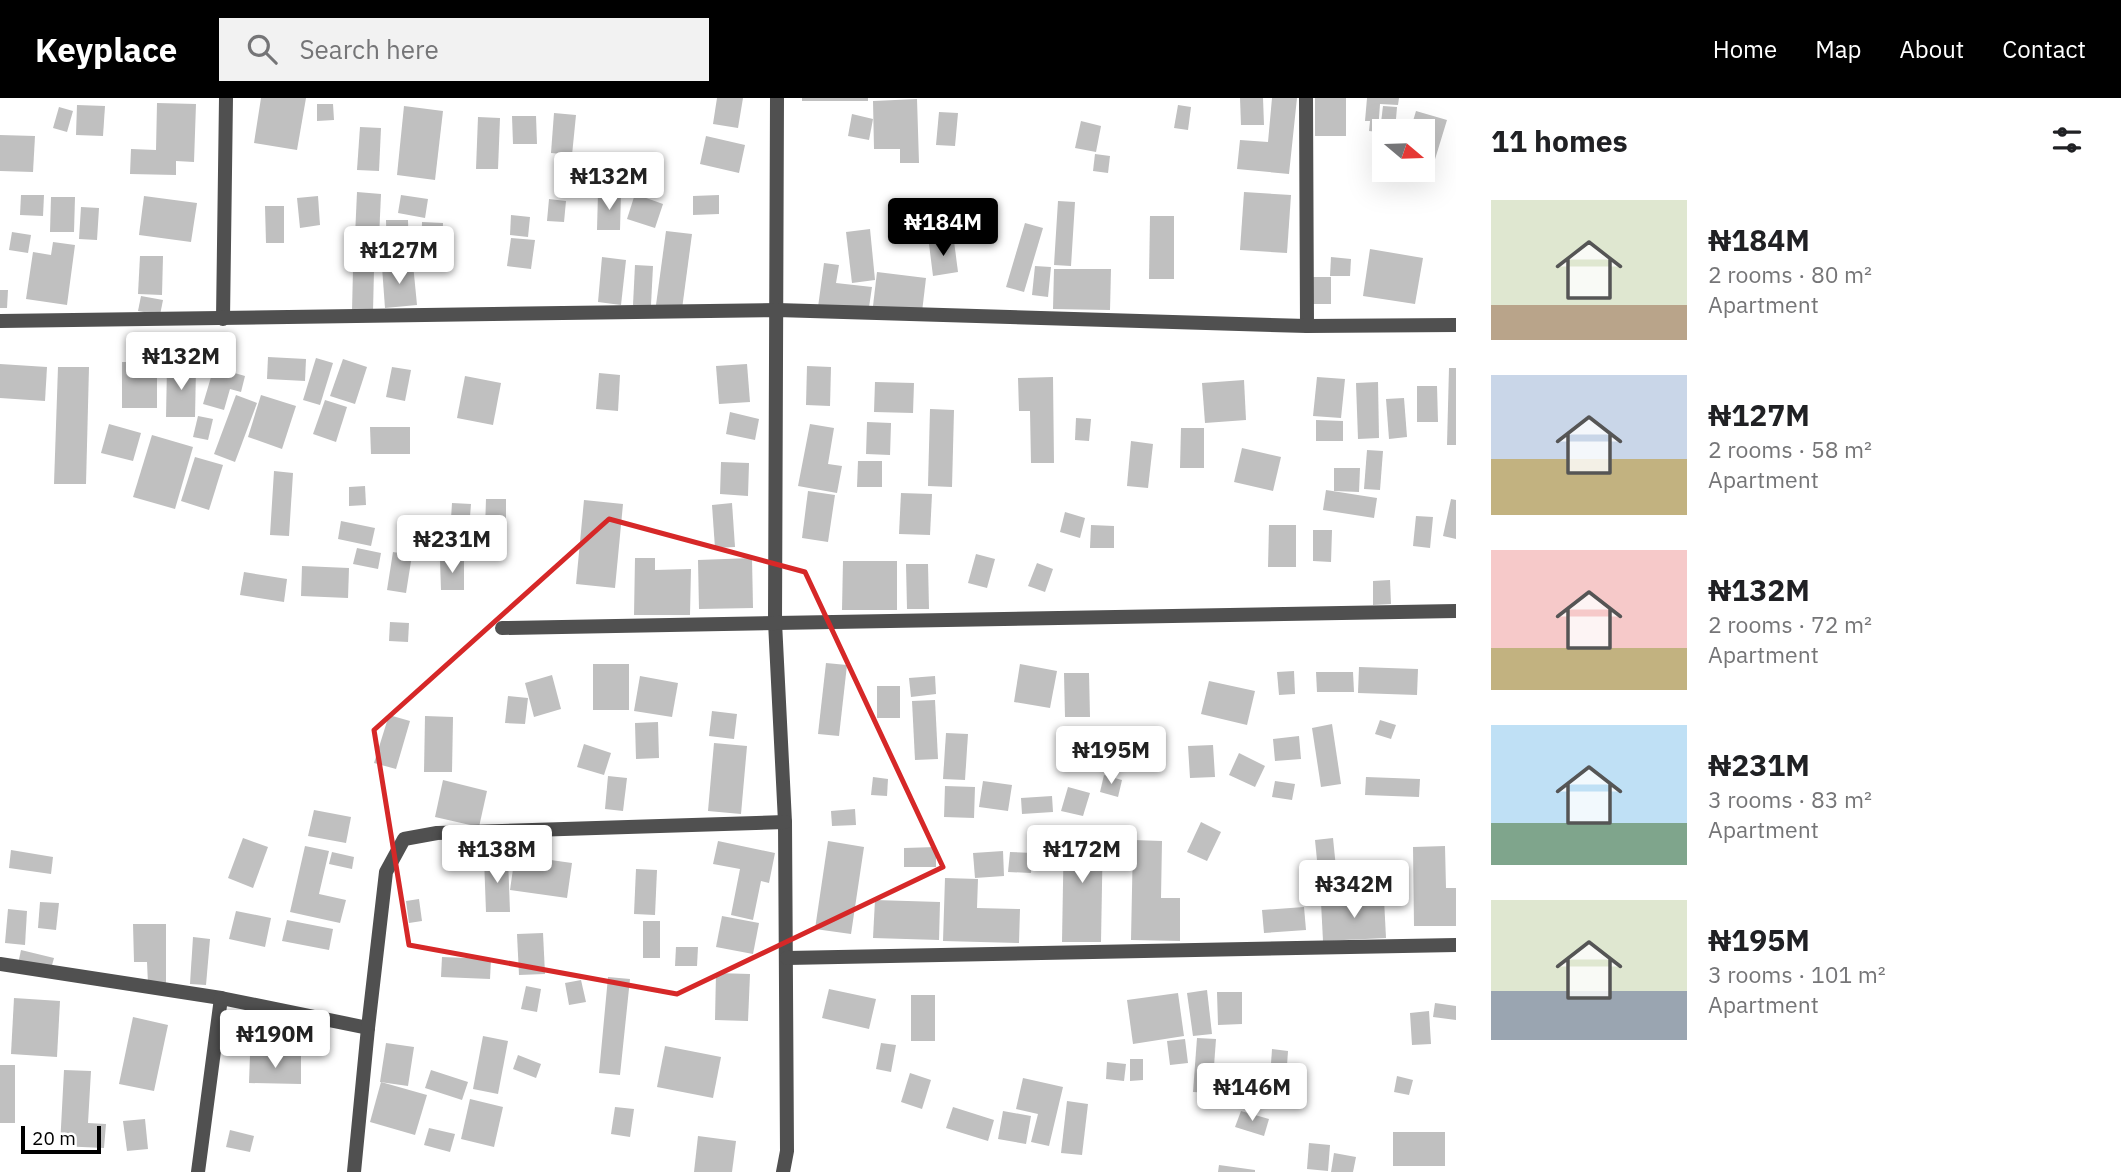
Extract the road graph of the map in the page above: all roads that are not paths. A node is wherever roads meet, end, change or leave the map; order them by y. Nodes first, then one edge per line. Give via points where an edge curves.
1 (226, 98) edge
2 (777, 98) edge
3 (1306, 98) edge
4 (776, 310) junction
5 (223, 319) junction
6 (0, 321) edge
7 (1456, 325) edge
8 (1307, 326) junction
9 (1456, 611) edge
10 (775, 622) junction
11 (502, 628) dead end
12 (785, 822) junction
13 (1456, 945) edge
14 (787, 958) junction
15 (0, 964) edge
16 (221, 998) junction
17 (368, 1028) junction
18 (198, 1172) edge
19 (354, 1172) edge
20 (783, 1172) edge

1 - 5 street
2 - 4 street
3 - 8 street
4 - 5 street
4 - 8 street
4 - 10 street
5 - 6 street
7 - 8 street
9 - 10 street
10 - 11 street
10 - 12 street
12 - 14 street
12 - 17 street via 437,833 404,839 386,872
13 - 14 street
14 - 20 street via 787,1151
15 - 16 street
16 - 17 street
16 - 18 street
17 - 19 street

